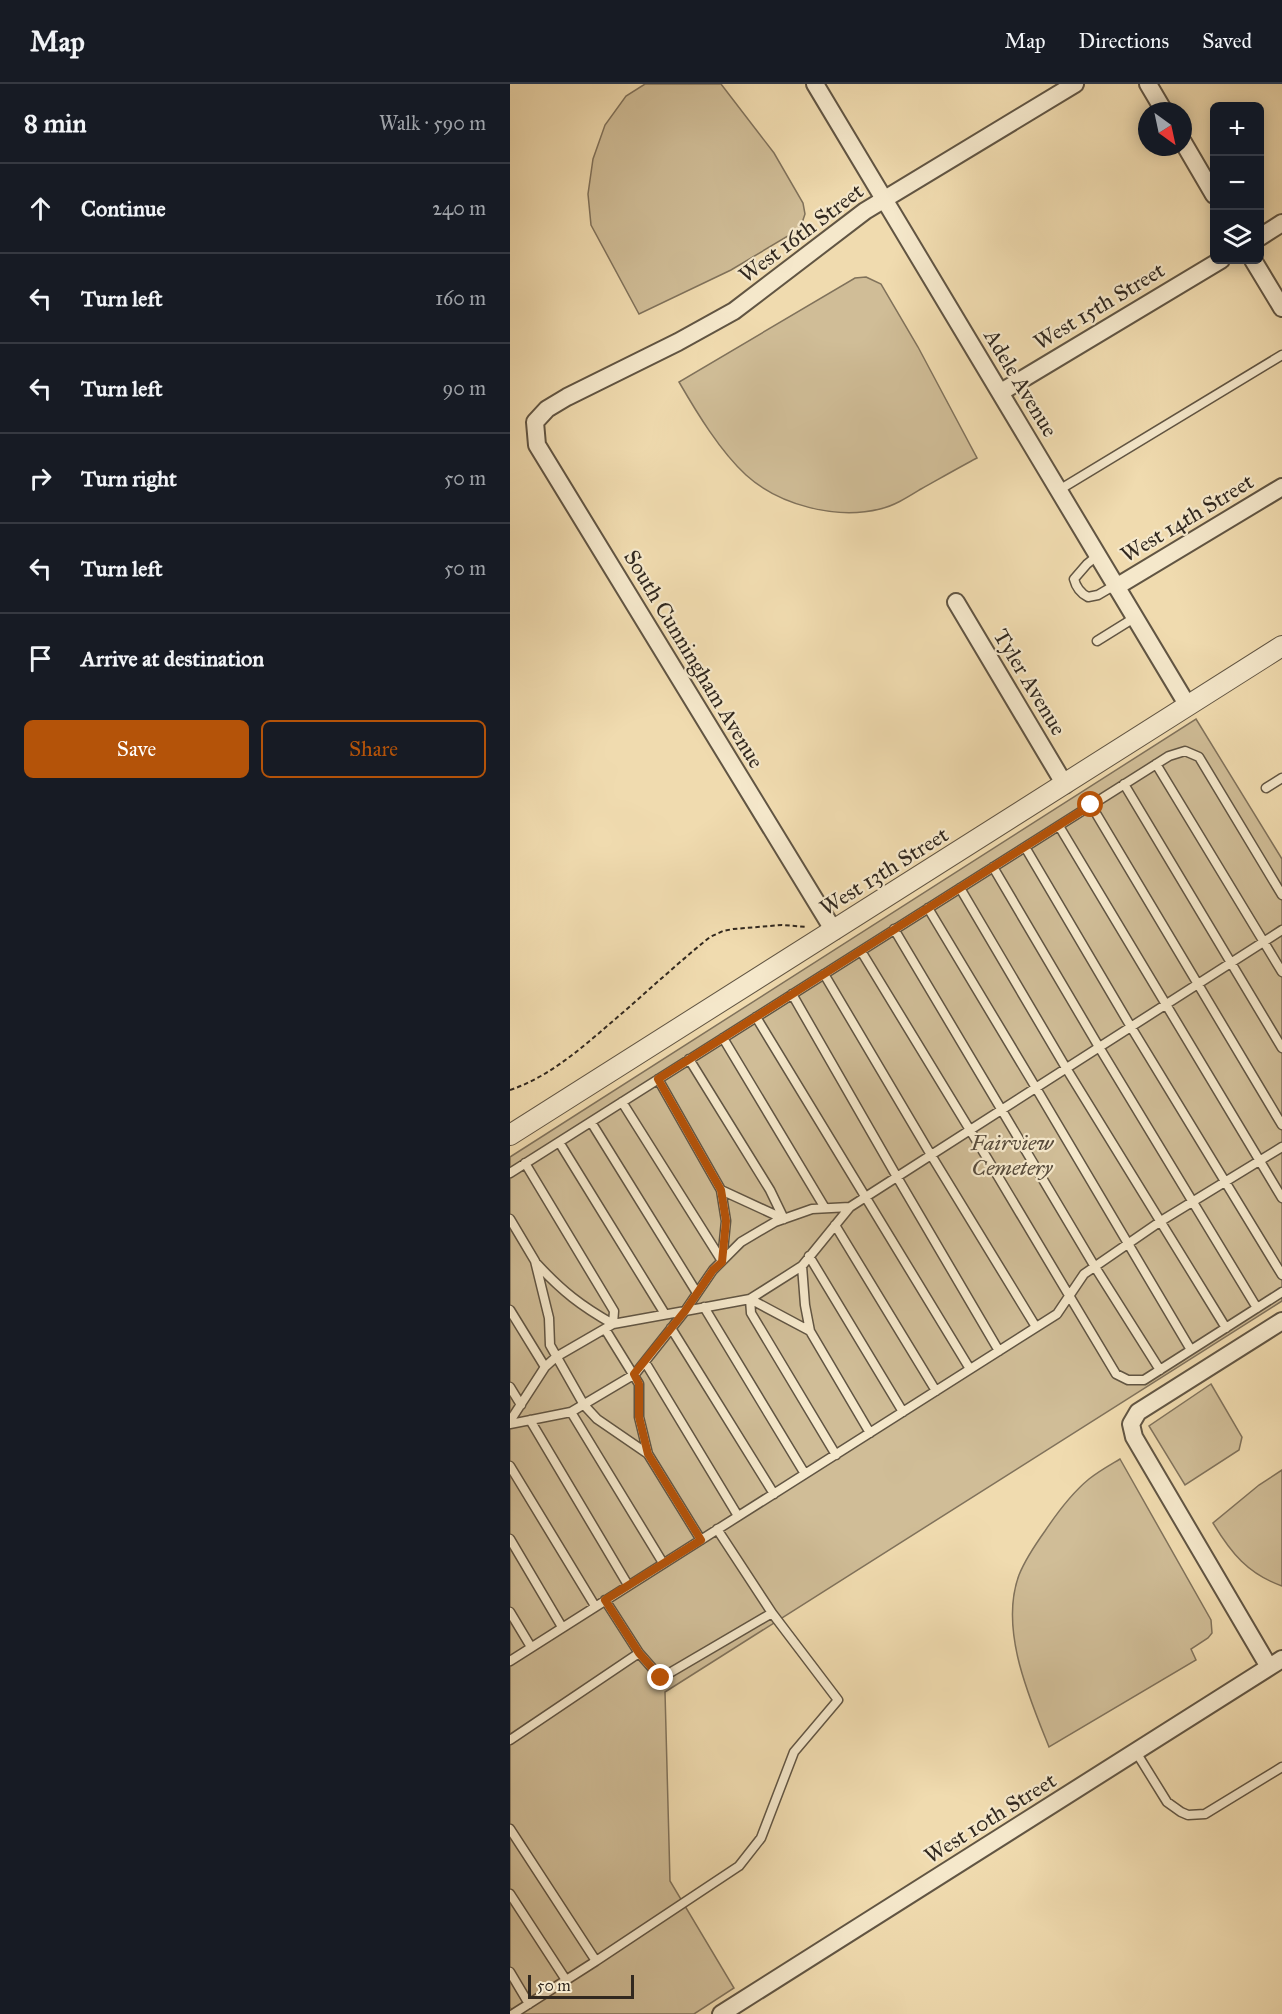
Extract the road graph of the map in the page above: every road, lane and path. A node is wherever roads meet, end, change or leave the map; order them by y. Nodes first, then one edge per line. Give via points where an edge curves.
1 (815, 84) edge
2 (1076, 84) edge
3 (1148, 84) edge
4 (1159, 102) edge
5 (1191, 156) edge
6 (1210, 187) edge
7 (884, 199) junction
8 (1282, 223) edge
9 (1264, 234) edge
10 (1214, 264) edge
11 (1255, 264) edge
12 (1282, 308) edge
13 (1282, 355) edge
14 (1000, 392) junction
15 (547, 409) joint
16 (1282, 487) edge
17 (1059, 490) junction
18 (1097, 556) junction
19 (1115, 586) junction
20 (956, 602) dead end
21 (1134, 618) junction
22 (1097, 641) dead end
23 (1282, 646) edge
24 (1188, 706) junction
25 (1156, 764) junction
26 (1282, 778) edge
27 (1065, 784) junction
28 (1124, 784) junction
29 (1266, 788) dead end
30 (1091, 805) junction
31 (1059, 826) junction
32 (1025, 847) junction
33 (993, 867) junction
34 (960, 888) junction
35 (1282, 895) edge
36 (928, 908) junction
37 (832, 928) junction
38 (894, 929) junction
39 (1282, 930) edge
40 (1264, 942) junction
41 (861, 951) junction
42 (1231, 963) junction
43 (1282, 972) edge
44 (824, 974) junction
45 (1198, 984) junction
46 (792, 994) junction
47 (1166, 1005) junction
48 (756, 1017) junction
49 (1131, 1027) junction
50 (723, 1038) junction
51 (1099, 1047) junction
52 (1282, 1048) edge
53 (689, 1059) junction
54 (1066, 1068) junction
55 (658, 1079) junction
56 (1036, 1088) junction
57 (510, 1090) edge
58 (622, 1102) junction
59 (1002, 1110) junction
60 (591, 1122) junction
61 (1282, 1125) edge
62 (970, 1130) junction
63 (510, 1135) edge
64 (559, 1142) junction
65 (1282, 1147) edge
66 (930, 1155) junction
67 (1260, 1160) junction
68 (525, 1163) junction
69 (510, 1173) edge
70 (897, 1177) junction
71 (1225, 1182) junction
72 (721, 1190) junction
73 (865, 1197) junction
74 (1282, 1198) edge
75 (1194, 1202) junction
76 (850, 1207) junction
77 (825, 1208) junction
78 (510, 1219) edge
79 (784, 1219) junction
80 (1161, 1221) junction
81 (835, 1225) junction
82 (1128, 1244) junction
83 (809, 1256) junction
84 (535, 1261) junction
85 (722, 1262) junction
86 (802, 1266) junction
87 (1095, 1267) junction
88 (1282, 1275) edge
89 (1282, 1292) edge
90 (697, 1293) junction
91 (1069, 1295) junction
92 (750, 1299) junction
93 (704, 1307) junction
94 (1257, 1308) junction
95 (510, 1310) edge
96 (685, 1311) junction
97 (665, 1314) junction
98 (1282, 1321) edge
99 (609, 1326) junction
100 (1036, 1327) junction
101 (671, 1328) junction
102 (1226, 1328) junction
103 (810, 1331) junction
104 (999, 1350) junction
105 (1191, 1350) junction
106 (556, 1357) junction
107 (645, 1362) junction
108 (545, 1367) junction
109 (970, 1369) junction
110 (1160, 1370) junction
111 (634, 1374) junction
112 (510, 1387) edge
113 (936, 1391) junction
114 (521, 1405) junction
115 (584, 1405) junction
116 (571, 1412) junction
117 (903, 1412) junction
118 (530, 1420) junction
119 (510, 1423) edge
120 (870, 1433) junction
121 (648, 1454) junction
122 (836, 1455) junction
123 (510, 1466) edge
124 (805, 1474) junction
125 (774, 1494) junction
126 (738, 1516) junction
127 (717, 1529) junction
128 (510, 1539) edge
129 (701, 1540) junction
130 (663, 1563) junction
131 (628, 1585) junction
132 (605, 1600) junction
133 (595, 1606) junction
134 (510, 1612) edge
135 (772, 1613) junction
136 (562, 1627) junction
137 (531, 1647) junction
138 (639, 1653) junction
139 (510, 1661) edge
140 (1276, 1663) edge
141 (510, 1740) edge
142 (1136, 1752) junction
143 (1282, 1767) edge
144 (510, 1828) edge
145 (510, 1894) edge
146 (596, 1961) junction
147 (510, 1972) edge
148 (566, 1980) junction
149 (529, 2004) junction
150 (513, 2014) edge
151 (721, 2014) edge

1 - 7 street, Adele Avenue
2 - 7 street, West 16th Street
3 - 4 street
5 - 6 street
7 - 14 street, Adele Avenue
7 - 15 street, West 16th Street via 734,311
8 - 9 street
10 - 14 street, West 15th Street
11 - 12 street
13 - 17 lane
14 - 17 street, Adele Avenue
15 - 37 street, South Cunningham Avenue via 535,422 537,445
16 - 19 street, West 14th Street
17 - 18 street, Adele Avenue
18 - 19 street, Adele Avenue
18 - 19 lane via 1074,579 1075,584 1088,597
19 - 21 street, Adele Avenue
20 - 27 street, Tyler Avenue
21 - 22 lane
21 - 24 street, Adele Avenue
23 - 24 street, West 13th Street
24 - 27 street, West 13th Street
25 - 28 lane
25 - 35 lane via 1185,751 1199,757
25 - 40 lane
26 - 29 lane
27 - 37 street, West 13th Street
28 - 30 lane
28 - 42 lane
30 - 31 lane
30 - 45 lane
31 - 32 lane
31 - 47 lane
32 - 33 lane
32 - 49 lane
33 - 34 lane
33 - 51 lane
34 - 36 lane
34 - 54 lane
36 - 38 lane
36 - 56 lane
37 - 57 path via 782,925 733,929 710,937 557,1066
37 - 63 street, West 13th Street
38 - 41 lane
38 - 59 lane
39 - 40 lane
40 - 42 lane
40 - 43 lane
41 - 44 lane
41 - 62 lane
42 - 45 lane
42 - 52 lane
44 - 46 lane
44 - 66 lane
45 - 47 lane
45 - 61 lane
46 - 48 lane
46 - 70 lane
47 - 49 lane
47 - 67 lane
48 - 50 lane
48 - 73 lane
49 - 51 lane
49 - 71 lane
50 - 53 lane
50 - 77 lane
51 - 54 lane
51 - 75 lane
53 - 55 lane
53 - 79 lane
54 - 56 lane
54 - 80 lane
55 - 58 lane
55 - 72 lane
56 - 59 lane
56 - 82 lane
58 - 60 lane
58 - 85 lane
59 - 62 lane
59 - 87 lane
60 - 64 lane
60 - 90 lane
62 - 66 lane
62 - 91 lane
64 - 68 lane
64 - 97 lane
65 - 67 lane
66 - 70 lane
66 - 100 lane
67 - 71 lane
67 - 74 lane
68 - 69 lane
68 - 99 lane via 614,1311
70 - 73 lane
70 - 104 lane
71 - 75 lane
71 - 88 lane
72 - 79 lane
72 - 85 lane via 726,1221
73 - 76 lane
73 - 109 lane
75 - 80 lane
75 - 94 lane
76 - 77 lane
76 - 81 lane
77 - 79 lane
78 - 84 lane
79 - 85 lane via 741,1242
80 - 82 lane
80 - 102 lane
81 - 83 lane
81 - 113 lane
82 - 87 lane
82 - 105 lane
83 - 86 lane
83 - 117 lane
84 - 99 lane via 556,1286
84 - 106 lane via 549,1318 550,1345
85 - 90 lane
86 - 92 lane
86 - 103 lane
87 - 91 lane via 1084,1274
87 - 110 lane
89 - 94 lane
90 - 96 lane
91 - 100 lane via 1057,1314
91 - 110 lane via 1116,1374 1128,1380 1144,1380
92 - 93 lane
92 - 103 lane
92 - 122 lane via 751,1313
93 - 96 lane
93 - 124 lane
94 - 102 lane
95 - 108 lane
96 - 97 lane
96 - 101 lane
97 - 99 lane
98 - 140 street via 1138,1412 1131,1424 1134,1437
99 - 106 lane
99 - 111 lane
100 - 104 lane
101 - 107 lane
101 - 125 lane
102 - 105 lane
103 - 120 lane
104 - 109 lane
105 - 110 lane
106 - 108 lane
106 - 115 lane
107 - 111 lane
107 - 126 lane
108 - 114 lane
109 - 113 lane
111 - 115 lane
111 - 121 lane via 639,1384 639,1417
112 - 114 lane
113 - 117 lane
114 - 119 lane
115 - 116 lane
115 - 121 lane via 597,1419
116 - 118 lane
116 - 130 lane
117 - 120 lane
118 - 119 lane
118 - 131 lane
120 - 122 lane
121 - 129 lane
122 - 124 lane
123 - 133 lane
124 - 125 lane
125 - 126 lane
126 - 127 lane
127 - 129 lane
127 - 135 lane
128 - 136 lane
129 - 130 lane
130 - 131 lane
131 - 132 lane
132 - 133 lane
132 - 138 lane
133 - 136 lane
134 - 137 lane
135 - 138 lane via 661,1678
135 - 146 lane via 838,1700 794,1752 761,1838 739,1866
136 - 137 lane
137 - 139 lane
138 - 141 lane
140 - 142 street, West 10th Street
142 - 143 lane via 1167,1802 1188,1815 1205,1814
142 - 151 street, West 10th Street
144 - 146 lane
145 - 148 lane
146 - 148 lane
147 - 149 lane
148 - 149 lane
149 - 150 lane

